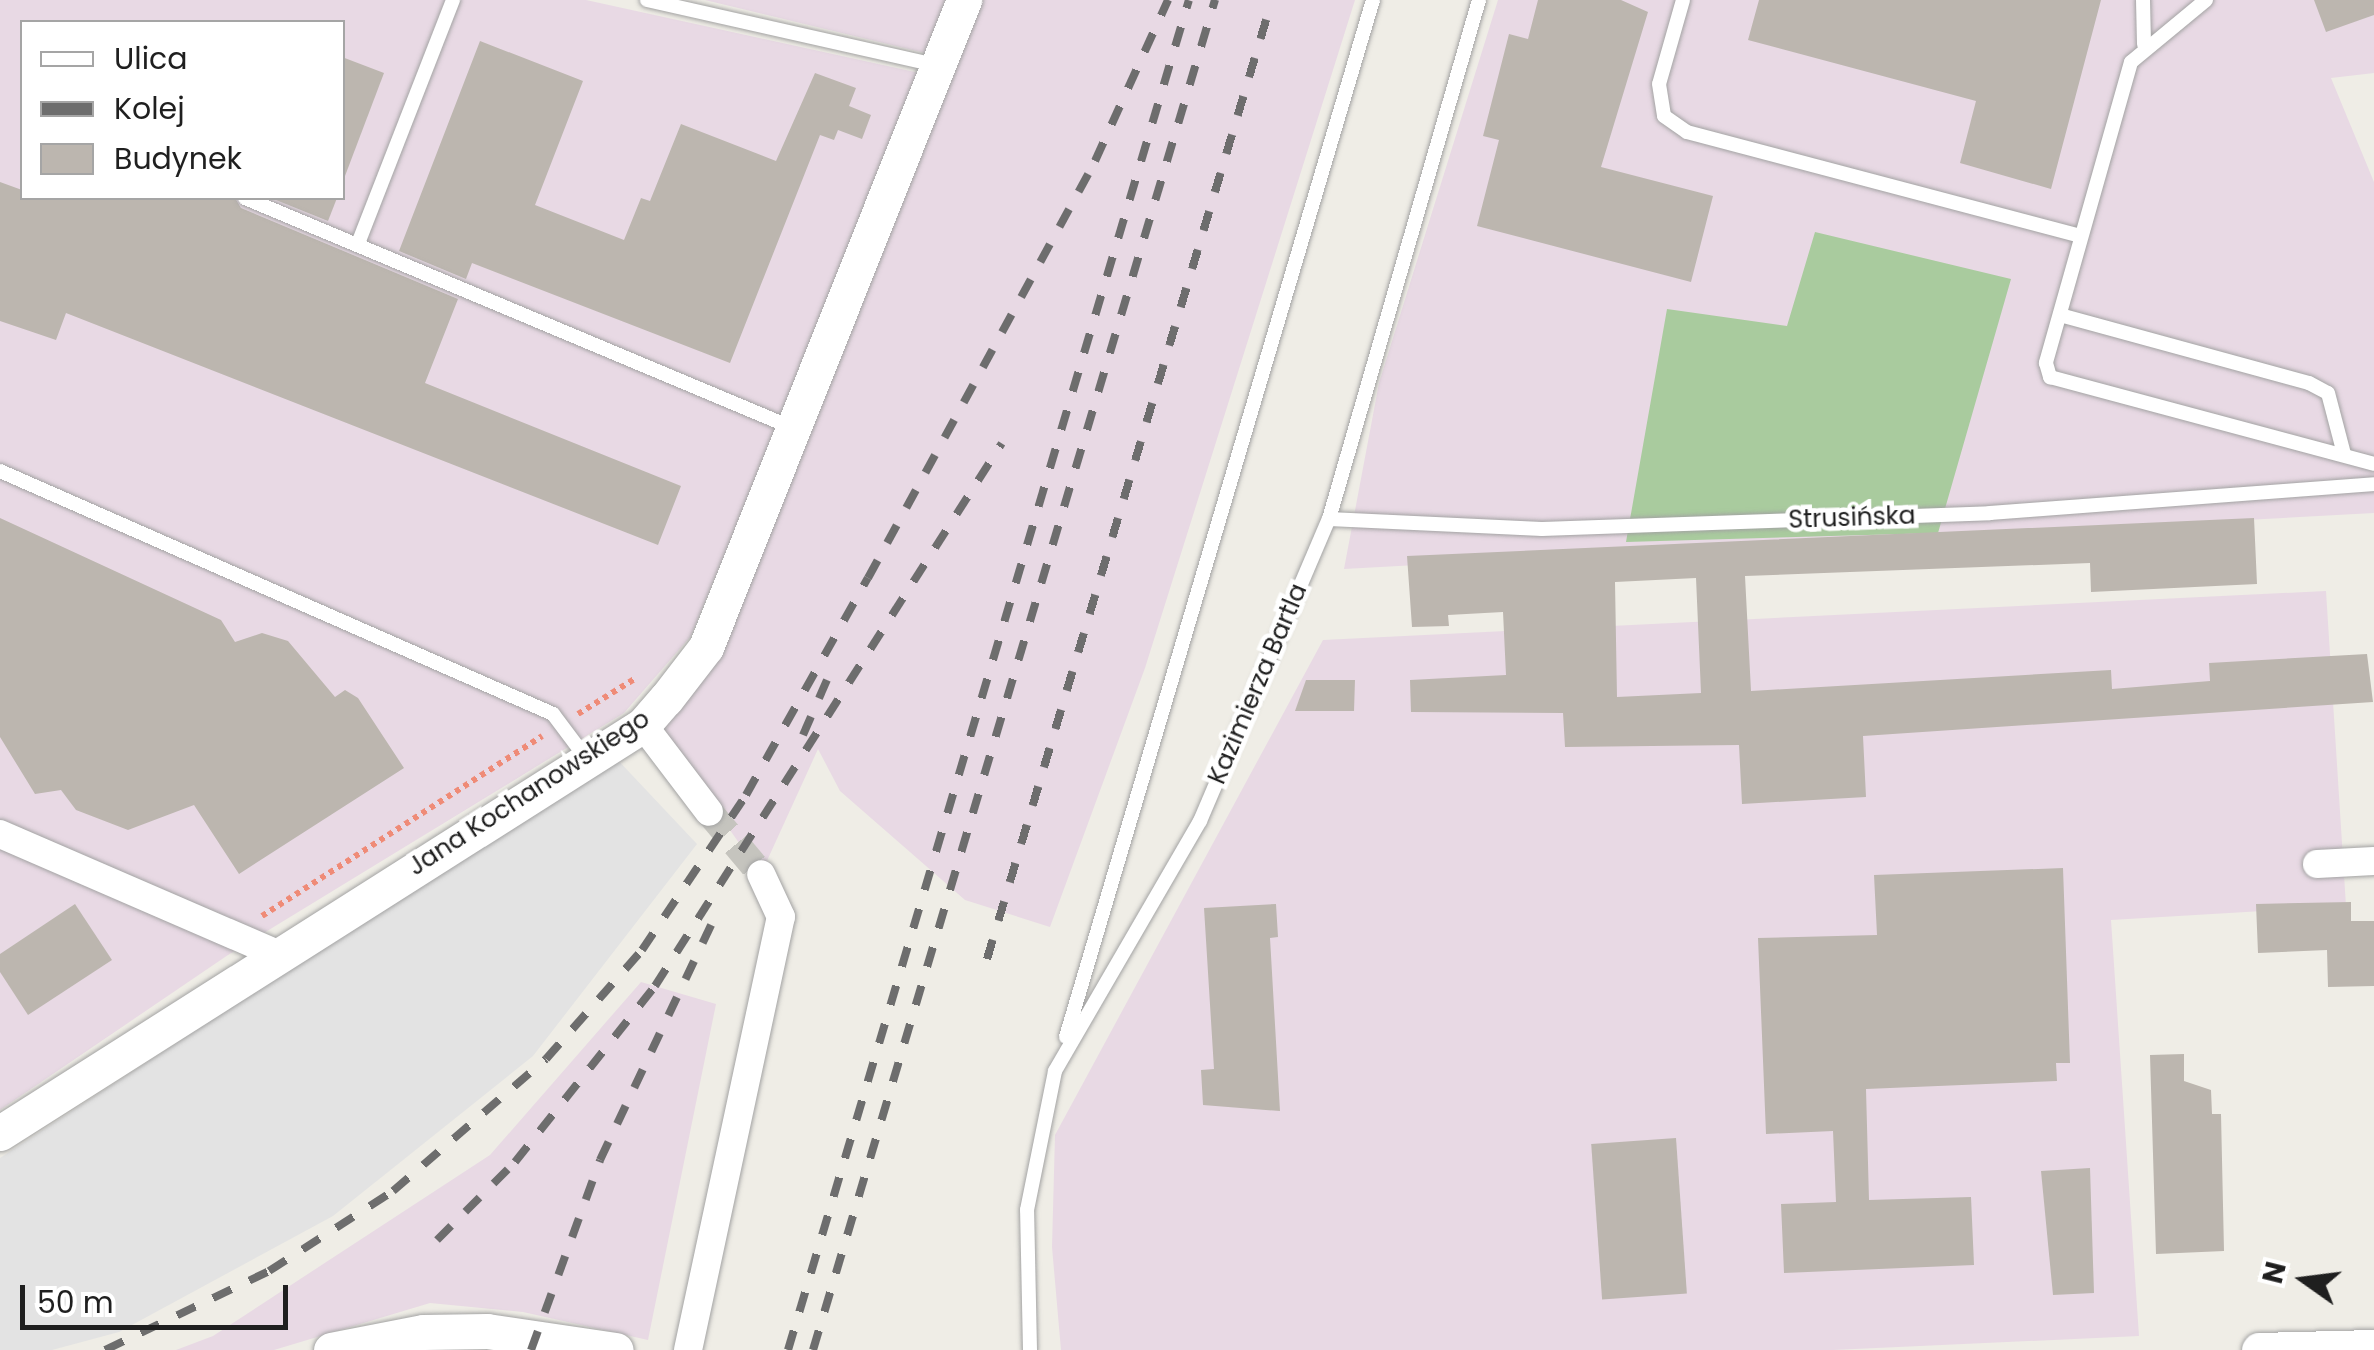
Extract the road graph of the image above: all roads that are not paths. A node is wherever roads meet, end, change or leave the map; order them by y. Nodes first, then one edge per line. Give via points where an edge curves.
1 (453, 0) edge
2 (647, 0) edge
3 (964, 0) edge
4 (1373, 0) edge
5 (1479, 0) edge
6 (1682, 0) edge
7 (2143, 0) edge
8 (2206, 0) edge
9 (2144, 44) junction
10 (943, 67) junction
11 (251, 200) edge
12 (2080, 236) junction
13 (360, 241) junction
14 (2060, 314) junction
15 (798, 430) junction
16 (2344, 454) junction
17 (2374, 464) edge
18 (0, 471) edge
19 (2374, 484) edge
20 (1329, 519) junction
21 (643, 726) junction
22 (587, 759) junction
23 (709, 812) tunnel mouth
24 (0, 834) edge
25 (2374, 861) edge
26 (2317, 864) dead end
27 (761, 874) tunnel mouth
28 (280, 955) junction
29 (1055, 1071) junction
30 (0, 1134) edge
31 (2374, 1347) edge
32 (330, 1350) edge
33 (616, 1350) edge
34 (688, 1350) edge
35 (1030, 1350) edge
36 (2259, 1350) edge

1 - 13 lane
2 - 10 lane
3 - 10 street, Jana Kochanowskiego
4 - 29 lane
5 - 20 lane, Kazimierza Bartla
6 - 12 lane via 1659,84 1664,116 1687,132
7 - 9 lane
8 - 9 lane
9 - 12 lane via 2131,62
10 - 15 street, Jana Kochanowskiego
11 - 13 lane
12 - 14 lane
13 - 15 lane
14 - 16 lane via 2309,383 2328,393
14 - 16 lane via 2046,363 2062,384
15 - 21 street, Jana Kochanowskiego via 706,647
16 - 17 lane
18 - 22 lane via 553,714
19 - 20 lane, Strusińska via 1873,518 1542,528
20 - 29 lane, Kazimierza Bartla via 1200,821
21 - 22 street, Jana Kochanowskiego
21 - 23 street
22 - 28 street, Jana Kochanowskiego
24 - 28 street
25 - 26 street
27 - 34 street via 781,917
28 - 30 street, Jana Kochanowskiego
29 - 35 lane, Kazimierza Bartla via 1027,1210
31 - 36 street
32 - 33 street via 423,1332 487,1331

